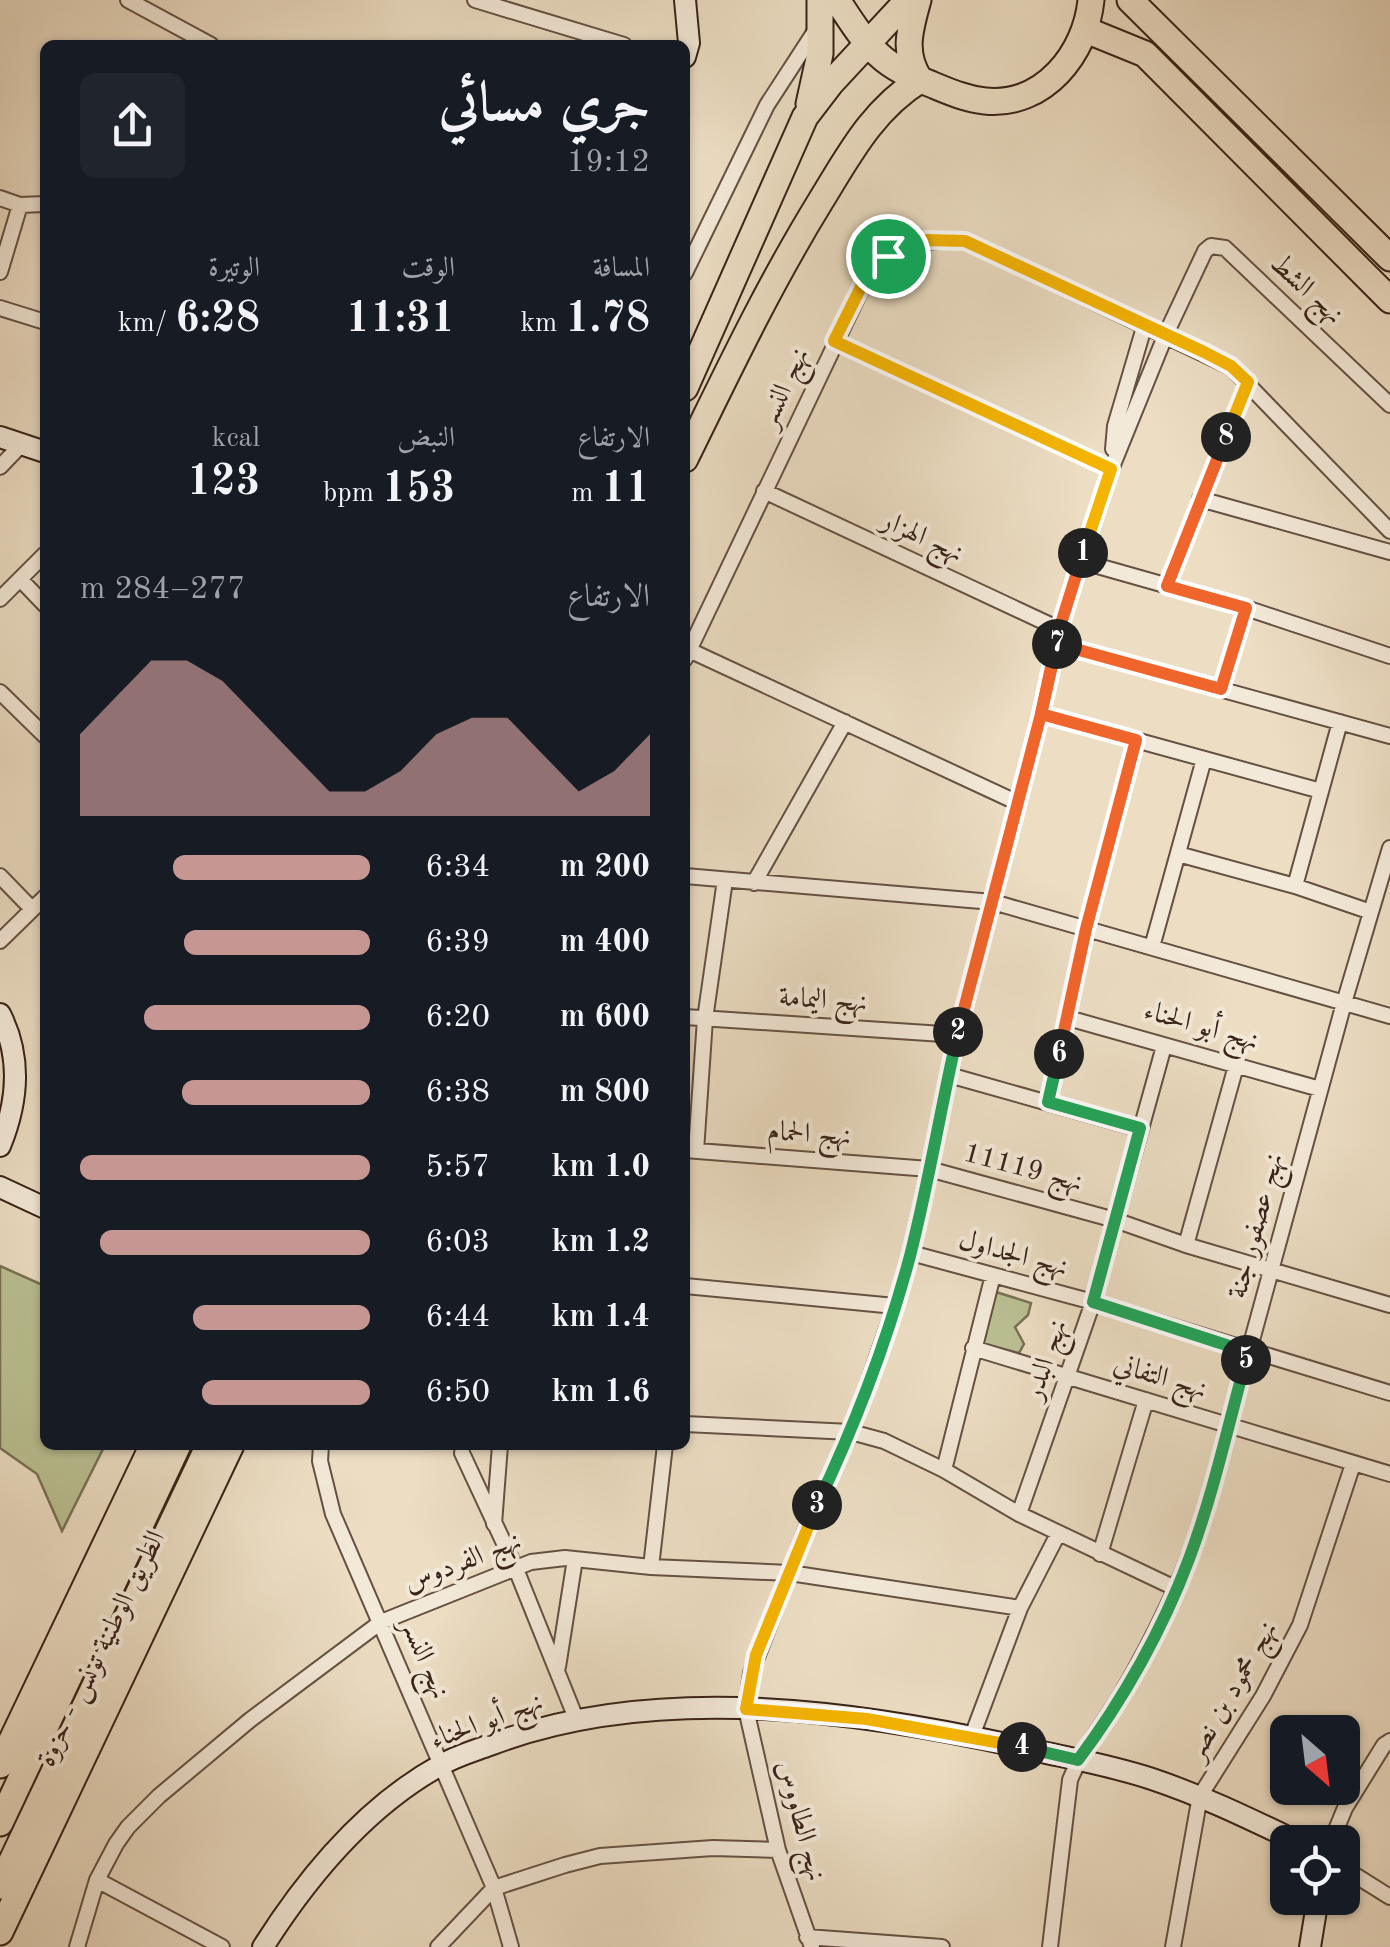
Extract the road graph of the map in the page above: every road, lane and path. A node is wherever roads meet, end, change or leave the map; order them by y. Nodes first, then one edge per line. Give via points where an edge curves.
1 (128, 0) edge
2 (475, 0) edge
3 (686, 0) edge
4 (837, 0) edge
5 (908, 0) edge
6 (918, 0) edge
7 (1091, 0) edge
8 (1130, 0) edge
9 (820, 11) edge
10 (1086, 30) junction
11 (202, 40) edge
12 (607, 40) edge
13 (689, 40) edge
14 (868, 44) junction
15 (920, 80) junction
16 (805, 116) junction
17 (0, 198) edge
18 (40, 204) edge
19 (20, 205) junction
20 (1230, 253) joint
21 (1390, 258) edge
22 (690, 263) edge
23 (0, 272) edge
24 (1390, 300) edge
25 (0, 308) edge
26 (40, 320) edge
27 (1145, 324) junction
28 (1166, 334) junction
29 (834, 341) junction
30 (690, 370) edge
31 (1248, 382) junction
32 (1390, 405) edge
33 (0, 437) edge
34 (22, 444) junction
35 (690, 448) edge
36 (40, 450) edge
37 (1112, 466) junction
38 (0, 467) edge
39 (764, 491) junction
40 (1200, 500) junction
41 (1390, 531) edge
42 (1390, 552) edge
43 (40, 559) edge
44 (1080, 561) junction
45 (20, 579) junction
46 (1167, 586) junction
47 (0, 600) edge
48 (40, 600) edge
49 (1246, 608) junction
50 (1058, 637) junction
51 (690, 648) edge
52 (690, 655) edge
53 (1390, 656) edge
54 (1221, 689) junction
55 (0, 692) edge
56 (1041, 714) junction
57 (845, 722) junction
58 (1340, 722) junction
59 (40, 731) edge
60 (1390, 736) edge
61 (1136, 740) junction
62 (1204, 759) junction
63 (1321, 791) junction
64 (1016, 802) junction
65 (1390, 848) edge
66 (1178, 854) junction
67 (0, 876) edge
68 (690, 876) edge
69 (725, 880) junction
70 (754, 882) junction
71 (1295, 886) junction
72 (40, 902) edge
73 (994, 902) junction
74 (32, 909) junction
75 (1372, 912) junction
76 (1086, 929) junction
77 (0, 941) edge
78 (1152, 947) junction
79 (1344, 1003) junction
80 (0, 1014) edge
81 (1390, 1016) edge
82 (690, 1017) edge
83 (1068, 1018) junction
84 (706, 1019) junction
85 (958, 1034) junction
86 (1164, 1046) junction
87 (1236, 1066) junction
88 (949, 1075) junction
89 (1320, 1089) junction
90 (1048, 1102) junction
91 (1140, 1128) junction
92 (0, 1146) edge
93 (690, 1150) edge
94 (928, 1169) junction
95 (0, 1187) edge
96 (40, 1206) edge
97 (1115, 1220) junction
98 (1186, 1245) junction
99 (910, 1253) junction
100 (1270, 1270) junction
101 (993, 1276) junction
102 (690, 1286) edge
103 (1093, 1302) junction
104 (1390, 1305) edge
105 (895, 1306) junction
106 (973, 1348) junction
107 (1248, 1352) junction
108 (1068, 1376) junction
109 (1390, 1393) edge
110 (1146, 1400) junction
111 (690, 1424) edge
112 (1229, 1424) junction
113 (851, 1432) junction
114 (151, 1450) edge
115 (176, 1450) edge
116 (206, 1450) edge
117 (229, 1450) edge
118 (321, 1450) edge
119 (500, 1450) edge
120 (663, 1450) edge
121 (462, 1453) dead end
122 (1354, 1464) junction
123 (944, 1470) junction
124 (1390, 1474) edge
125 (1019, 1514) junction
126 (494, 1526) junction
127 (1058, 1534) junction
128 (1100, 1554) junction
129 (575, 1560) junction
130 (651, 1567) junction
131 (516, 1569) junction
132 (790, 1572) junction
133 (1177, 1589) junction
134 (1020, 1608) junction
135 (381, 1622) junction
136 (558, 1671) junction
137 (746, 1709) junction
138 (577, 1721) junction
139 (972, 1736) junction
140 (1390, 1741) edge
141 (1078, 1760) junction
142 (442, 1764) junction
143 (0, 1765) edge
144 (1200, 1796) junction
145 (0, 1823) edge
146 (1338, 1825) edge
147 (1270, 1829) edge
148 (778, 1850) junction
149 (1360, 1879) edge
150 (97, 1880) junction
151 (0, 1886) edge
152 (494, 1888) junction
153 (1390, 1898) edge
154 (1315, 1915) edge
155 (0, 1932) edge
156 (809, 1942) edge
157 (77, 1947) edge
158 (222, 1947) edge
159 (263, 1947) edge
160 (438, 1947) edge
161 (511, 1947) edge
162 (942, 1947) edge
163 (1050, 1947) edge
164 (1173, 1947) edge
165 (1310, 1947) edge

1 - 11 street
2 - 12 street
3 - 13 street
4 - 14 highway
5 - 14 highway
6 - 15 highway via 908,46
7 - 10 highway
8 - 21 highway
9 - 16 highway via 820,54
9 - 22 street
10 - 15 highway via 1068,64 1019,97 976,100
10 - 24 highway via 1144,54
14 - 15 highway
14 - 16 highway
15 - 35 highway via 876,114 854,146 774,278
16 - 30 highway
17 - 19 street
18 - 19 street
19 - 23 street
20 - 28 street, نهج الطاووس via 1218,246 1204,250
20 - 32 street, نهج الشط
25 - 26 street
27 - 28 street, نهج النسر
27 - 29 street, نهج النسر via 965,241 926,240 870,269
27 - 37 street via 1116,426
28 - 31 street, نهج النسر via 1231,366
28 - 37 street, نهج الطاووس
29 - 37 street
29 - 39 street, نهج النسر
31 - 40 street
31 - 41 street, نهج النسر
33 - 34 street
34 - 36 street
34 - 38 street
37 - 44 street, نهج الطاووس
39 - 50 street, نهج الهزار
39 - 51 street, نهج النسر
40 - 42 street
40 - 46 street
43 - 45 street
44 - 46 street
44 - 50 street, نهج الطاووس
45 - 47 street
45 - 48 street
46 - 49 street
49 - 53 street
49 - 54 street
50 - 54 street, نهج الهزار
50 - 56 street, نهج الطاووس
52 - 57 street
54 - 58 street, نهج الهزار
55 - 59 street
56 - 61 street
56 - 64 street, نهج الطاووس
57 - 64 street
57 - 70 street
58 - 60 street, نهج الهزار
58 - 63 street
61 - 62 street
61 - 76 street
62 - 63 street
62 - 66 street
63 - 71 street
64 - 73 street, نهج الطاووس
65 - 75 street, نهج عصفور جنة
66 - 71 street
66 - 78 street
67 - 74 street
68 - 69 street
69 - 70 street
69 - 84 street
70 - 73 street
71 - 75 street
72 - 74 street
73 - 76 street
73 - 85 street, نهج الطاووس
74 - 77 street
75 - 79 street, نهج عصفور جنة
76 - 78 street
76 - 83 street
78 - 79 street
79 - 81 street
79 - 89 street, نهج عصفور جنة
80 - 92 street via 16,1079
82 - 84 street, نهج اليمامة
83 - 86 street, نهج أبو الحناء
83 - 90 street
84 - 85 street, نهج اليمامة
84 - 93 street
85 - 88 street, نهج الطاووس
86 - 87 street, نهج أبو الحناء
86 - 91 street, نهج البدر
87 - 89 street, نهج أبو الحناء
87 - 98 street
88 - 90 street
88 - 94 street, نهج الطاووس
89 - 100 street, نهج عصفور جنة
90 - 91 street
91 - 97 street, نهج البدر
93 - 94 street, نهج الحمام
94 - 97 street, نهج 11119
94 - 99 street, نهج الطاووس
95 - 96 street
97 - 98 street, نهج 11119
97 - 103 street, نهج البدر
98 - 100 street, نهج 11119
99 - 101 street, نهج الجداول
99 - 105 street, نهج الطاووس
100 - 104 street, نهج 11119
100 - 107 street, نهج عصفور جنة
101 - 103 street, نهج الجداول
101 - 106 street
102 - 105 street
103 - 107 street, نهج الجداول
103 - 108 street, نهج البدر
105 - 113 street, نهج الطاووس
106 - 108 street, نهج التفاني
106 - 123 street
107 - 109 street, نهج الجداول
107 - 112 street, نهج عصفور جنة
108 - 110 street, نهج التفاني
108 - 125 street, نهج البدر
110 - 112 street, نهج التفاني
110 - 128 street
111 - 113 street
112 - 122 street, نهج التفاني
112 - 133 street, نهج عصفور جنة
113 - 123 street via 884,1440
113 - 132 street, نهج الطاووس
114 - 143 highway, الطريق الوطنية تونس - حزوة
115 - 145 highway
116 - 151 highway
117 - 155 highway, الطريق الوطنية تونس - حزوة
118 - 135 street, نهج النسر via 333,1514
119 - 126 street
120 - 130 street
121 - 126 street
122 - 124 street, نهج التفاني
122 - 144 street, نهج محمود بن نصر via 1300,1625
123 - 125 street
125 - 127 street
126 - 131 street
127 - 128 street
127 - 134 street
128 - 133 street
129 - 130 street, نهج الفردوس
129 - 131 street, نهج الفردوس via 545,1559
129 - 136 street
130 - 132 street, نهج الفردوس
131 - 135 street, نهج الفردوس
131 - 136 street
132 - 134 street, نهج الفردوس
132 - 137 street, نهج الطاووس via 756,1655
133 - 141 street, نهج عصفور جنة
134 - 139 street
135 - 142 street, نهج النسر
135 - 150 street, نهج الفردوس via 158,1796 128,1827
136 - 138 street
137 - 138 street, نهج أبو الحناء via 682,1708
137 - 139 street, نهج أبو الحناء
137 - 148 street, نهج الطاووس
138 - 142 street, نهج أبو الحناء via 519,1734
139 - 141 street, نهج أبو الحناء
140 - 146 street
141 - 144 street, نهج أبو الحناء
141 - 163 street, نهج عصفور جنة via 1066,1798
142 - 152 street, نهج النسر
142 - 159 street, نهج أبو الحناء via 388,1800 330,1856
144 - 147 street, نهج أبو الحناء
144 - 164 street, نهج محمود بن نصر
148 - 152 street via 600,1856
148 - 156 street, نهج الطاووس
149 - 153 street
150 - 157 street, نهج الفردوس
150 - 158 street
152 - 160 street
152 - 161 street, نهج النسر
154 - 165 street
156 - 162 street

